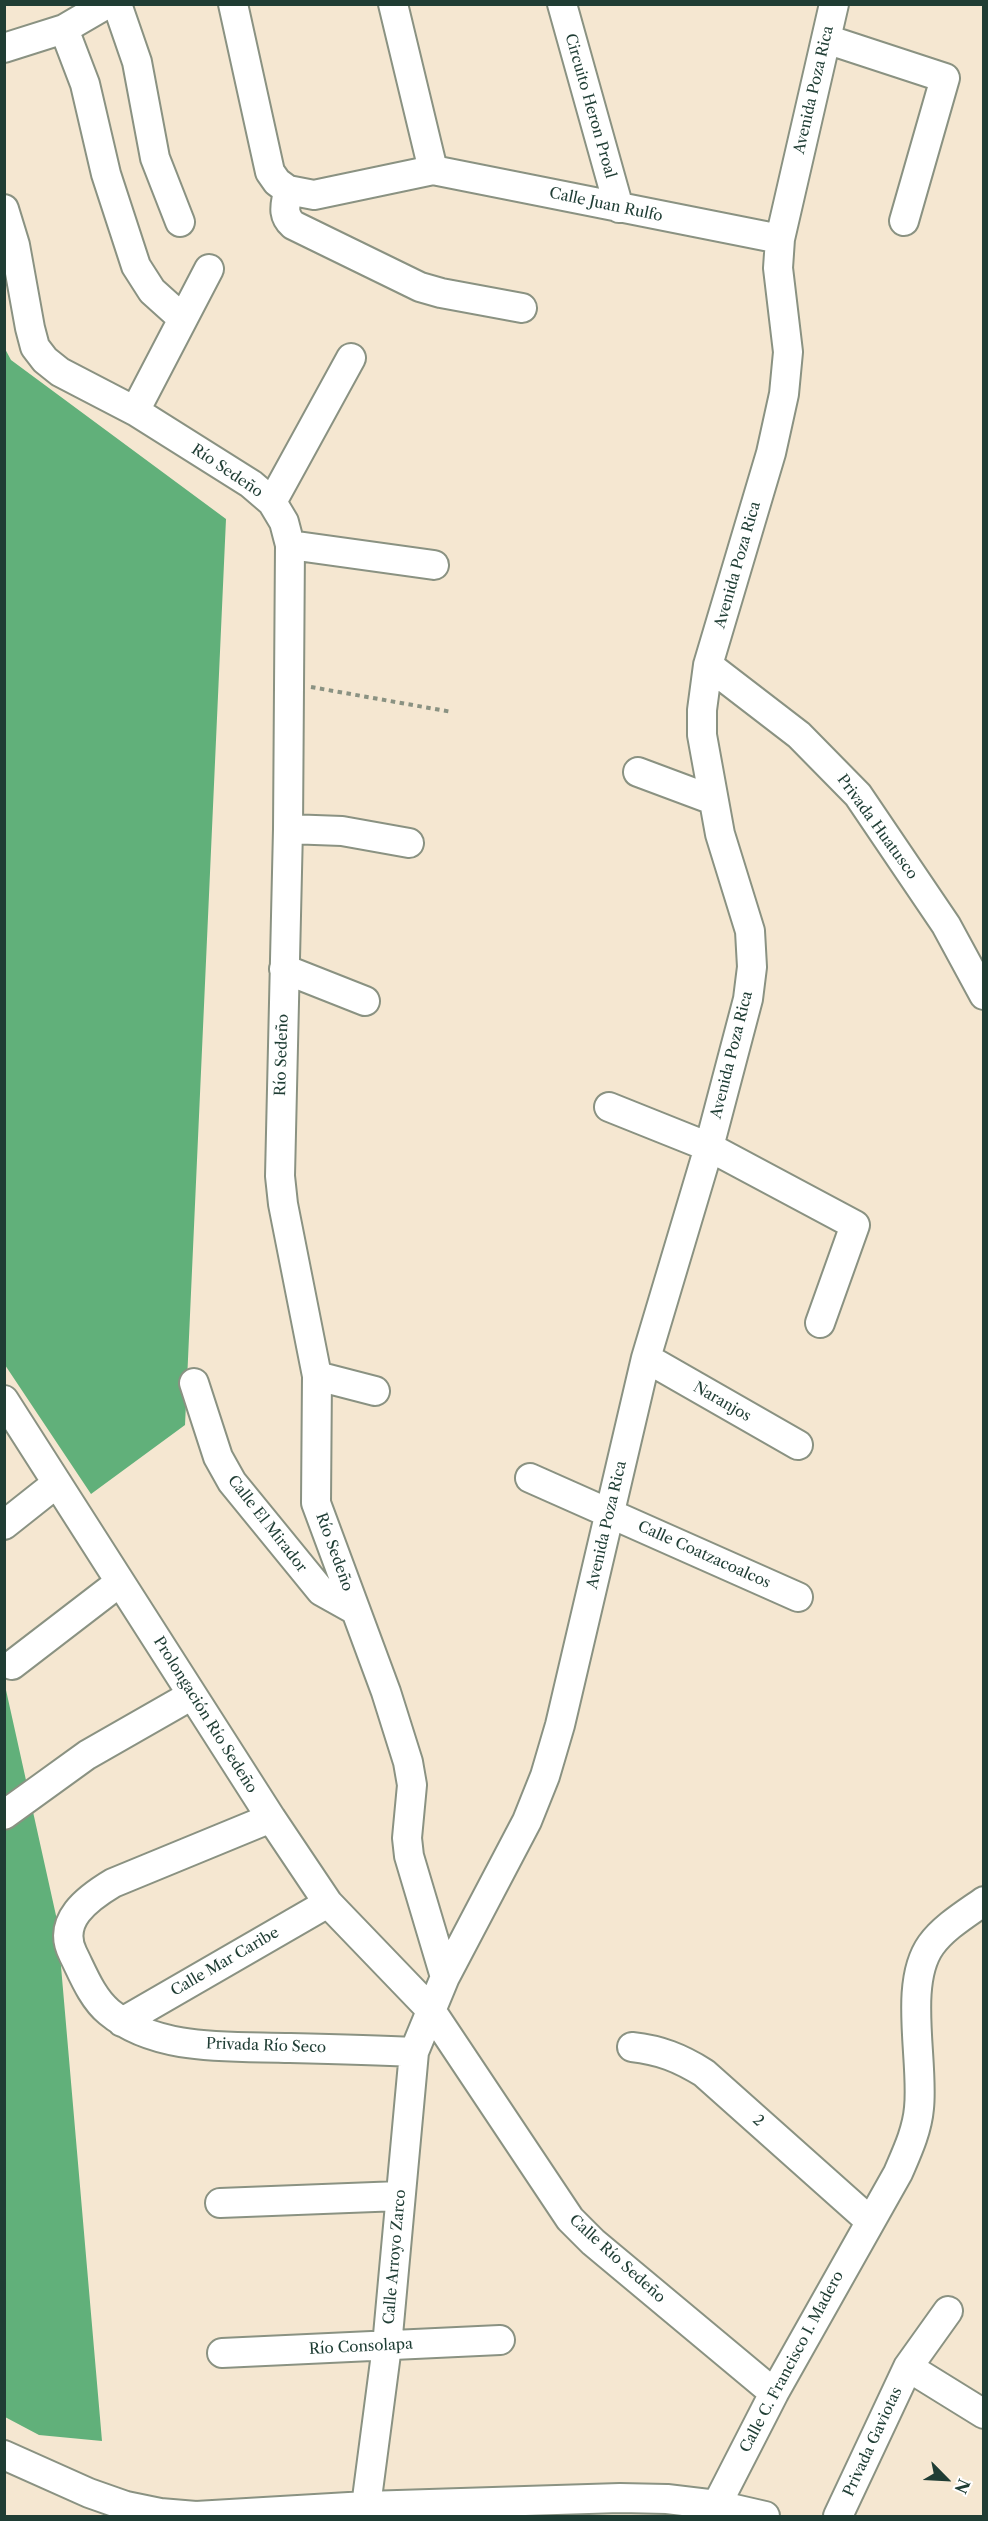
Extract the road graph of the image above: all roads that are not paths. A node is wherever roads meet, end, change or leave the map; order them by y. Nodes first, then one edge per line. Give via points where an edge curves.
1 (107, 4) edge
2 (117, 4) edge
3 (232, 4) edge
4 (393, 4) edge
5 (562, 4) edge
6 (834, 4) edge
7 (64, 29) junction
8 (826, 39) junction
9 (4, 48) edge
10 (432, 170) junction
11 (288, 190) junction
12 (619, 208) junction
13 (4, 209) edge
14 (904, 221) dead end
15 (180, 222) dead end
16 (780, 239) junction
17 (209, 269) dead end
18 (522, 308) dead end
19 (182, 318) junction
20 (351, 357) dead end
21 (135, 411) junction
22 (272, 502) junction
23 (290, 545) junction
24 (434, 565) dead end
25 (708, 665) junction
26 (638, 772) dead end
27 (713, 800) junction
28 (288, 830) junction
29 (409, 843) dead end
30 (284, 969) junction
31 (984, 995) edge
32 (364, 1001) dead end
33 (609, 1107) dead end
34 (709, 1148) junction
35 (820, 1323) dead end
36 (646, 1358) junction
37 (317, 1376) junction
38 (194, 1383) dead end
39 (375, 1391) dead end
40 (4, 1400) edge
41 (798, 1445) dead end
42 (530, 1478) dead end
43 (57, 1483) junction
44 (610, 1513) junction
45 (4, 1525) edge
46 (120, 1582) junction
47 (798, 1597) dead end
48 (355, 1610) junction
49 (12, 1665) dead end
50 (192, 1695) junction
51 (4, 1815) edge
52 (271, 1818) junction
53 (984, 1901) edge
54 (328, 1903) junction
55 (445, 1977) junction
56 (430, 2009) junction
57 (122, 2022) junction
58 (632, 2047) dead end
59 (414, 2052) junction
60 (400, 2196) junction
61 (220, 2203) dead end
62 (870, 2221) junction
63 (948, 2311) dead end
64 (500, 2340) dead end
65 (387, 2346) junction
66 (222, 2353) dead end
67 (908, 2367) junction
68 (774, 2393) junction
69 (984, 2414) edge
70 (4, 2456) edge
71 (366, 2506) junction
72 (714, 2511) edge
73 (765, 2517) edge
74 (838, 2517) edge

1 - 7 street
2 - 15 street via 139,70 155,158
3 - 11 street via 270,172
4 - 10 street
5 - 12 street, Circuito Heron Proal
6 - 8 street, Avenida Poza Rica
7 - 9 street
7 - 19 street via 85,84 106,174 136,266 152,291
8 - 14 street via 945,78
8 - 16 street, Avenida Poza Rica
10 - 11 street, Calle Juan Rulfo via 314,195
10 - 12 street, Calle Juan Rulfo
11 - 18 street via 286,218 303,230 420,287
12 - 16 street, Calle Juan Rulfo
13 - 21 street, Río Sedeño via 35,347 60,372
16 - 25 street, Avenida Poza Rica via 778,268 788,352 784,394 771,453
17 - 19 street
19 - 21 street
20 - 22 street
21 - 22 street, Río Sedeño via 251,484
22 - 23 street, Río Sedeño via 284,522
23 - 24 street
23 - 28 street, Río Sedeño
25 - 27 street, Avenida Poza Rica via 702,735
25 - 31 street, Privada Huatusco via 799,735 858,795 946,925
26 - 27 street
27 - 34 street, Avenida Poza Rica via 750,932 752,967 748,999
28 - 29 street via 342,831
28 - 30 street, Río Sedeño
30 - 32 street
30 - 37 street, Río Sedeño via 280,1176
33 - 34 street
34 - 35 street via 855,1225
34 - 36 street, Avenida Poza Rica
36 - 41 street, Naranjos
36 - 44 street, Avenida Poza Rica
37 - 39 street
37 - 48 street, Río Sedeño via 316,1503
38 - 48 street, Calle El Mirador via 218,1457 232,1482 321,1591
40 - 43 street, Prolongación Río Sedeño
42 - 44 street, Calle Coatzacoalcos
43 - 45 street
43 - 46 street, Prolongación Río Sedeño
44 - 47 street, Calle Coatzacoalcos
44 - 55 street, Avenida Poza Rica via 545,1776 527,1821
46 - 49 street
46 - 50 street, Prolongación Río Sedeño
48 - 55 street, Río Sedeño via 408,1762 412,1785 409,1856
50 - 51 street via 87,1755
50 - 52 street, Prolongación Río Sedeño
52 - 54 street, Prolongación Río Sedeño
52 - 57 street via 113,1883 89,1897 78,1909 68,1936 71,1950 97,1999
53 - 62 street, Calle C. Francisco I. Madero via 944,1930 922,1962 918,1996 919,2110 898,2173
54 - 56 street, Prolongación Río Sedeño
54 - 57 street, Calle Mar Caribe
55 - 56 street
56 - 59 street, Calle Arroyo Zarco
56 - 68 street, Calle Río Sedeño via 570,2219
57 - 59 street, Privada Río Seco via 162,2038 208,2045
58 - 62 street, 2 via 678,2057 704,2073
59 - 60 street, Calle Arroyo Zarco
60 - 61 street
60 - 65 street, Calle Arroyo Zarco
62 - 68 street, Calle C. Francisco I. Madero
63 - 67 street, Privada Gaviotas
64 - 65 street, Río Consolapa
65 - 66 street, Río Consolapa
65 - 71 street, Calle Arroyo Zarco
67 - 69 street
67 - 74 street, Privada Gaviotas
68 - 72 street, Calle C. Francisco I. Madero
70 - 71 street via 89,2493 160,2513 196,2516
71 - 72 street via 620,2498 667,2499
72 - 73 street

